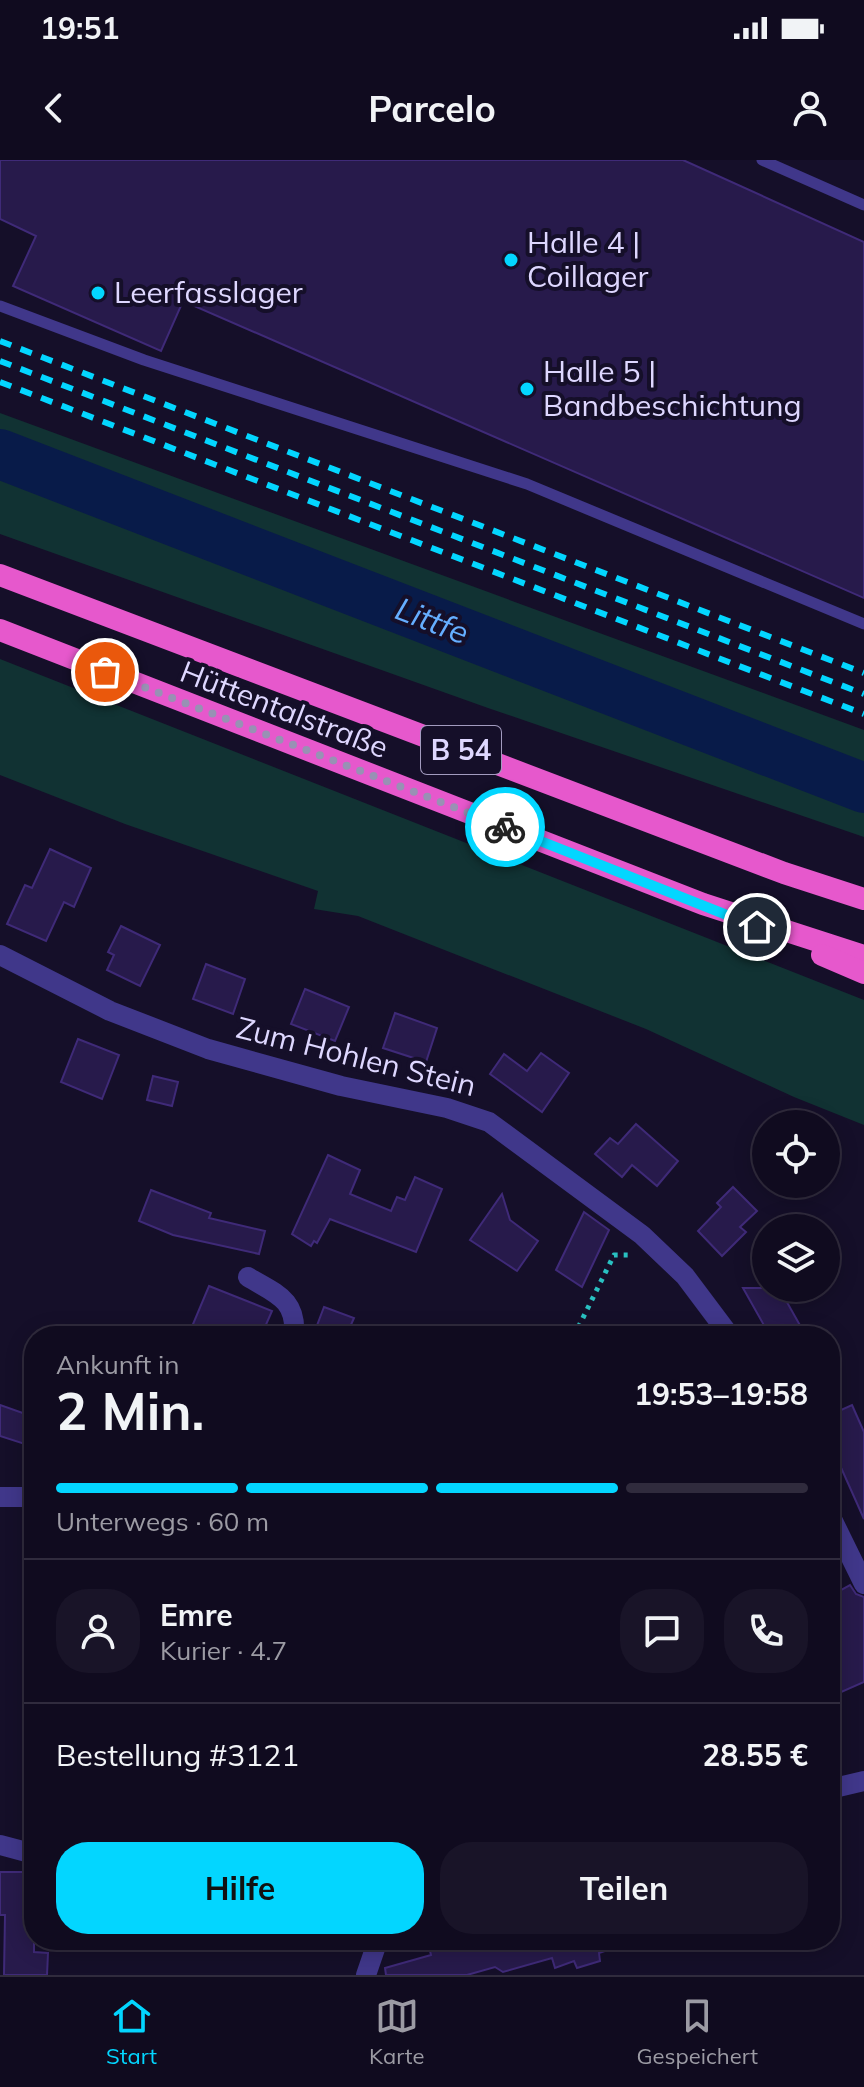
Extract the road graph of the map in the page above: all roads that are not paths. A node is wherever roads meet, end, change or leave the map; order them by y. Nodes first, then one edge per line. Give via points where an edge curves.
1 (762, 160) edge
2 (864, 205) edge
3 (0, 306) edge
4 (0, 575) edge
5 (864, 624) edge
6 (0, 630) edge
7 (784, 873) junction
8 (864, 888) edge
9 (864, 899) edge
10 (703, 904) junction
11 (0, 955) edge
12 (864, 956) edge
13 (864, 973) edge
14 (248, 1277) dead end
15 (295, 1326) edge
16 (722, 1326) edge
17 (0, 1497) edge
18 (24, 1497) edge
19 (840, 1535) edge
20 (864, 1584) edge
21 (864, 1781) edge
22 (840, 1787) edge
23 (0, 1845) edge
24 (24, 1851) edge
25 (375, 1950) edge
26 (366, 1975) edge

1 - 2 lane
3 - 5 lane via 144,360 527,484
4 - 7 highway, Hüttentalstraße / B 54
6 - 10 highway, Hüttentalstraße / B 54
7 - 8 highway
7 - 9 highway, Hüttentalstraße / B 54
10 - 12 highway, Hüttentalstraße / B 54
10 - 13 highway
11 - 16 street, Zum Hohlen Stein via 110,1011 208,1049 489,1122 642,1235 685,1276
14 - 15 street via 289,1303
17 - 18 street
19 - 20 street
21 - 22 street
23 - 24 street
25 - 26 street

